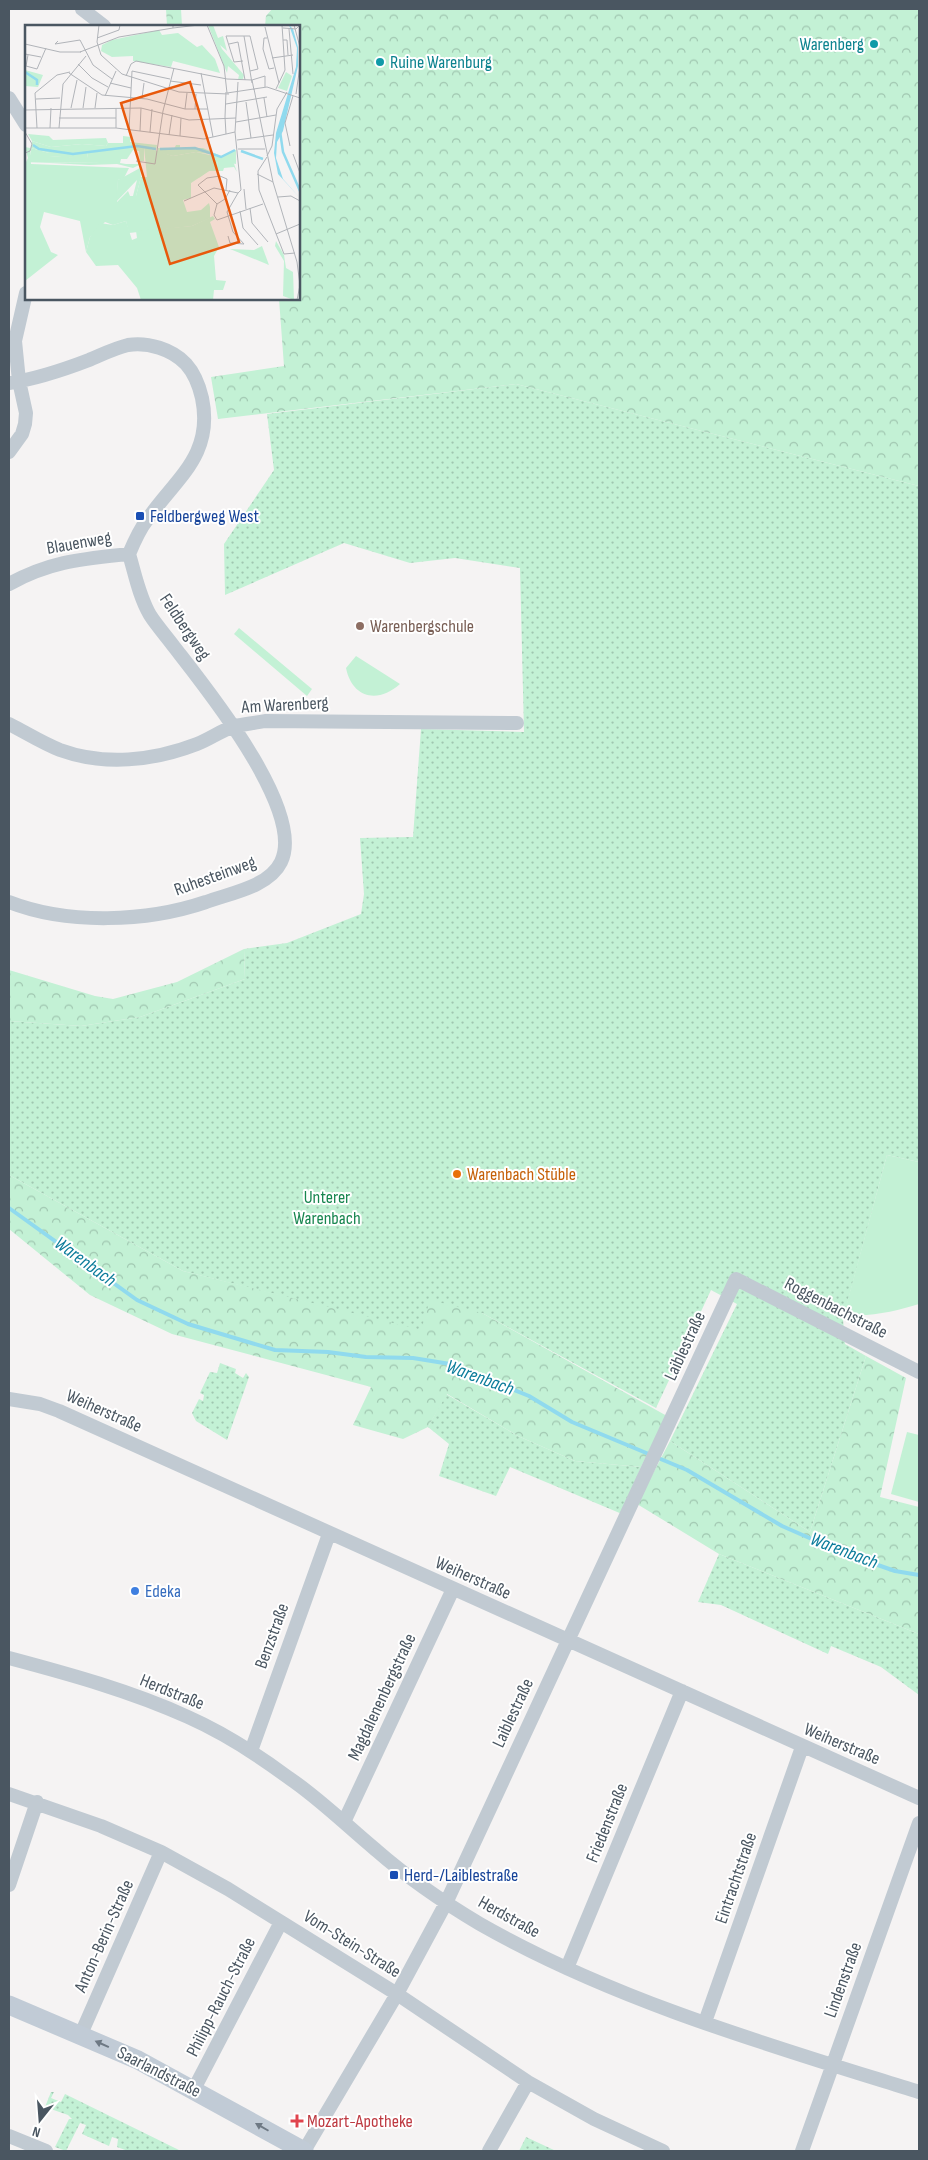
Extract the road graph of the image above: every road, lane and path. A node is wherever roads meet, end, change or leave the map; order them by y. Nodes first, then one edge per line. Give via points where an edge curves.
1 (82, 9) edge
2 (103, 25) edge
3 (9, 98) edge
4 (25, 123) edge
5 (25, 297) edge
6 (14, 382) edge
7 (9, 452) edge
8 (129, 554) junction
9 (9, 584) edge
10 (518, 722) dead end
11 (9, 724) edge
12 (234, 726) junction
13 (9, 902) edge
14 (736, 1279) joint
15 (919, 1372) edge
16 (9, 1399) edge
17 (329, 1534) junction
18 (453, 1589) junction
19 (567, 1641) junction
20 (9, 1658) edge
21 (682, 1691) junction
22 (802, 1747) junction
23 (250, 1751) junction
24 (9, 1794) edge
25 (919, 1798) edge
26 (37, 1802) junction
27 (344, 1822) junction
28 (919, 1823) edge
29 (161, 1852) junction
30 (9, 1885) edge
31 (446, 1903) junction
32 (281, 1922) junction
33 (567, 1968) junction
34 (397, 1994) junction
35 (9, 2005) edge
36 (705, 2022) junction
37 (81, 2034) junction
38 (832, 2065) junction
39 (528, 2082) junction
40 (194, 2089) junction
41 (919, 2092) edge
42 (9, 2136) edge
43 (656, 2150) edge
44 (46, 2151) edge
45 (304, 2151) edge
46 (488, 2151) edge
47 (802, 2151) edge

1 - 2 street
3 - 4 street
5 - 6 street via 15,341
6 - 7 street via 26,413 22,434
6 - 8 street via 61,370 127,345 148,344 166,350 181,358 192,371 199,386 204,412 196,453 183,477 147,520
8 - 9 street, Blauenweg via 66,561
8 - 12 street, Feldbergweg via 138,588 150,615
10 - 12 street, Am Warenberg via 296,720
11 - 12 street, Am Warenberg via 58,749 98,760 155,756 196,744
12 - 13 street, Ruhesteinweg via 265,778 284,827 282,862 273,874 258,884 183,910 151,916 62,915
14 - 15 street, Roggenbachstraße
14 - 19 street, Laiblestraße
16 - 17 street, Weiherstraße via 60,1411
17 - 18 street, Weiherstraße
17 - 23 street, Benzstraße
18 - 19 street, Weiherstraße
18 - 27 street, Magdalenenbergstraße
19 - 21 street, Weiherstraße
19 - 31 street, Laiblestraße
20 - 23 street, Herdstraße via 147,1700 190,1718
21 - 22 street, Weiherstraße
21 - 33 street, Friedenstraße
22 - 25 street, Weiherstraße
22 - 36 street, Eintrachtstraße
23 - 27 street, Herdstraße via 292,1779
24 - 26 street, Vom-Stein-Straße
26 - 29 street, Vom-Stein-Straße
26 - 30 street
27 - 31 street, Herdstraße via 402,1872
28 - 38 street, Lindenstraße
29 - 32 street, Vom-Stein-Straße
29 - 37 street, Anton-Berin-Straße
31 - 33 street, Herdstraße via 530,1951
31 - 34 street, Laiblestraße
32 - 34 street, Vom-Stein-Straße
32 - 40 street, Philipp-Rauch-Straße
33 - 36 street, Herdstraße
34 - 39 street, Vom-Stein-Straße
34 - 45 street, Laiblestraße
35 - 37 street, Saarlandstraße
36 - 38 street, Herdstraße
40 -> 37 street, Saarlandstraße
38 - 41 street, Herdstraße
38 - 47 street, Lindenstraße
39 - 43 street, Vom-Stein-Straße
39 - 46 street
45 -> 40 street, Saarlandstraße
42 - 44 street

